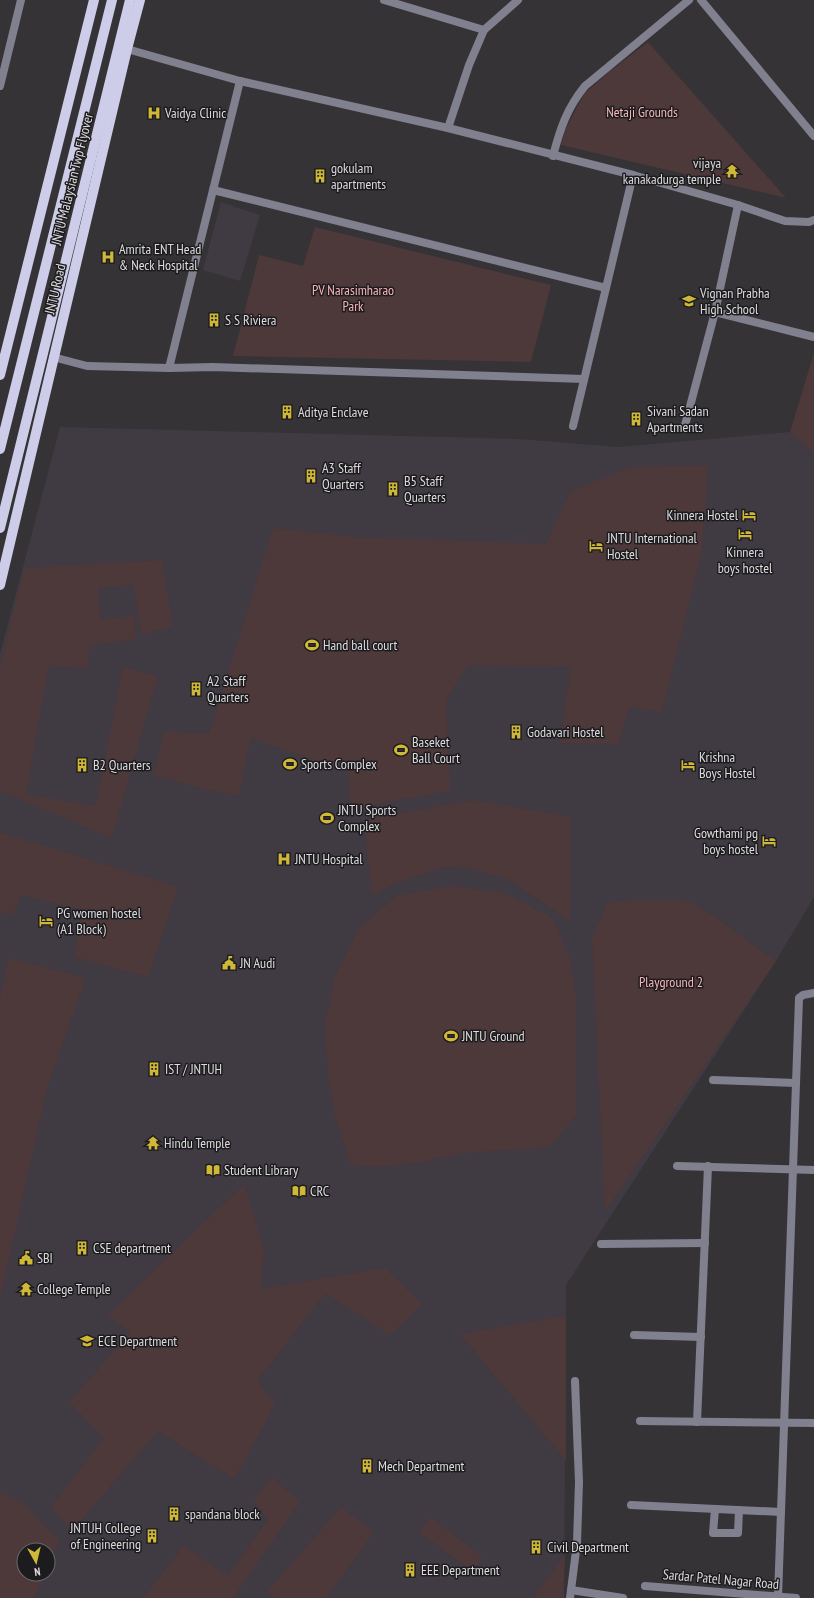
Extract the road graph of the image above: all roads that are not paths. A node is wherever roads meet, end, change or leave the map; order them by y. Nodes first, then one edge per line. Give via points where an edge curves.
1 (21, 0) edge
2 (92, 0) edge
3 (112, 0) edge
4 (130, 0) edge
5 (140, 0) edge
6 (384, 0) edge
7 (518, 0) edge
8 (689, 0) edge
9 (701, 0) edge
10 (484, 30) junction
11 (126, 49) junction
12 (240, 81) junction
13 (0, 86) edge
14 (448, 128) junction
15 (814, 136) edge
16 (553, 156) junction
17 (633, 175) junction
18 (212, 190) junction
19 (738, 205) junction
20 (814, 220) edge
21 (606, 288) junction
22 (715, 312) junction
23 (814, 337) edge
24 (53, 357) junction
25 (169, 368) junction
26 (0, 371) edge
27 (584, 379) junction
28 (573, 426) dead end
29 (684, 429) dead end
30 (0, 449) edge
31 (0, 528) edge
32 (0, 585) edge
33 (814, 993) edge
34 (713, 1080) dead end
35 (796, 1083) junction
36 (677, 1166) dead end
37 (708, 1166) junction
38 (792, 1170) junction
39 (814, 1170) edge
40 (601, 1244) dead end
41 (705, 1244) junction
42 (634, 1335) dead end
43 (701, 1337) junction
44 (575, 1381) dead end
45 (640, 1421) dead end
46 (697, 1422) junction
47 (785, 1422) junction
48 (814, 1423) edge
49 (631, 1505) dead end
50 (715, 1509) junction
51 (739, 1510) junction
52 (781, 1512) junction
53 (645, 1586) dead end
54 (571, 1594) edge
55 (778, 1597) junction
56 (623, 1598) edge
57 (796, 1598) edge

1 - 13 street
2 - 26 main road
3 - 30 main road, JNTU Malaysian Twp Flyover
4 - 31 main road, JNTU Malaysian Twp Flyover
5 - 11 main road, JNTU Road
6 - 10 street
7 - 10 street
8 - 16 street via 585,86 572,102 560,129
9 - 15 street
10 - 14 street via 469,65
11 - 12 street
11 - 24 main road, JNTU Road
12 - 14 street
12 - 18 street
14 - 16 street
16 - 17 street
17 - 19 street
17 - 21 street
18 - 21 street
18 - 25 street
19 - 20 street via 785,221
19 - 22 street
21 - 27 street
22 - 23 street
22 - 29 street
24 - 25 street via 87,366
24 - 32 main road, JNTU Road
25 - 27 street via 221,367
27 - 28 street
33 - 35 street via 799,998
34 - 35 street
35 - 38 street
36 - 37 street
37 - 38 street
37 - 41 street
38 - 39 street
38 - 47 street
40 - 41 street
41 - 43 street
42 - 43 street
43 - 46 street
44 - 54 street via 579,1482 577,1543
45 - 46 street
46 - 47 street
47 - 48 street
47 - 52 street
49 - 50 street
50 - 51 street
50 - 51 street via 713,1532 738,1534
51 - 52 street
52 - 55 street
53 - 55 street, Sardar Patel Nagar Road
54 - 56 street
55 - 57 street, Sardar Patel Nagar Road

